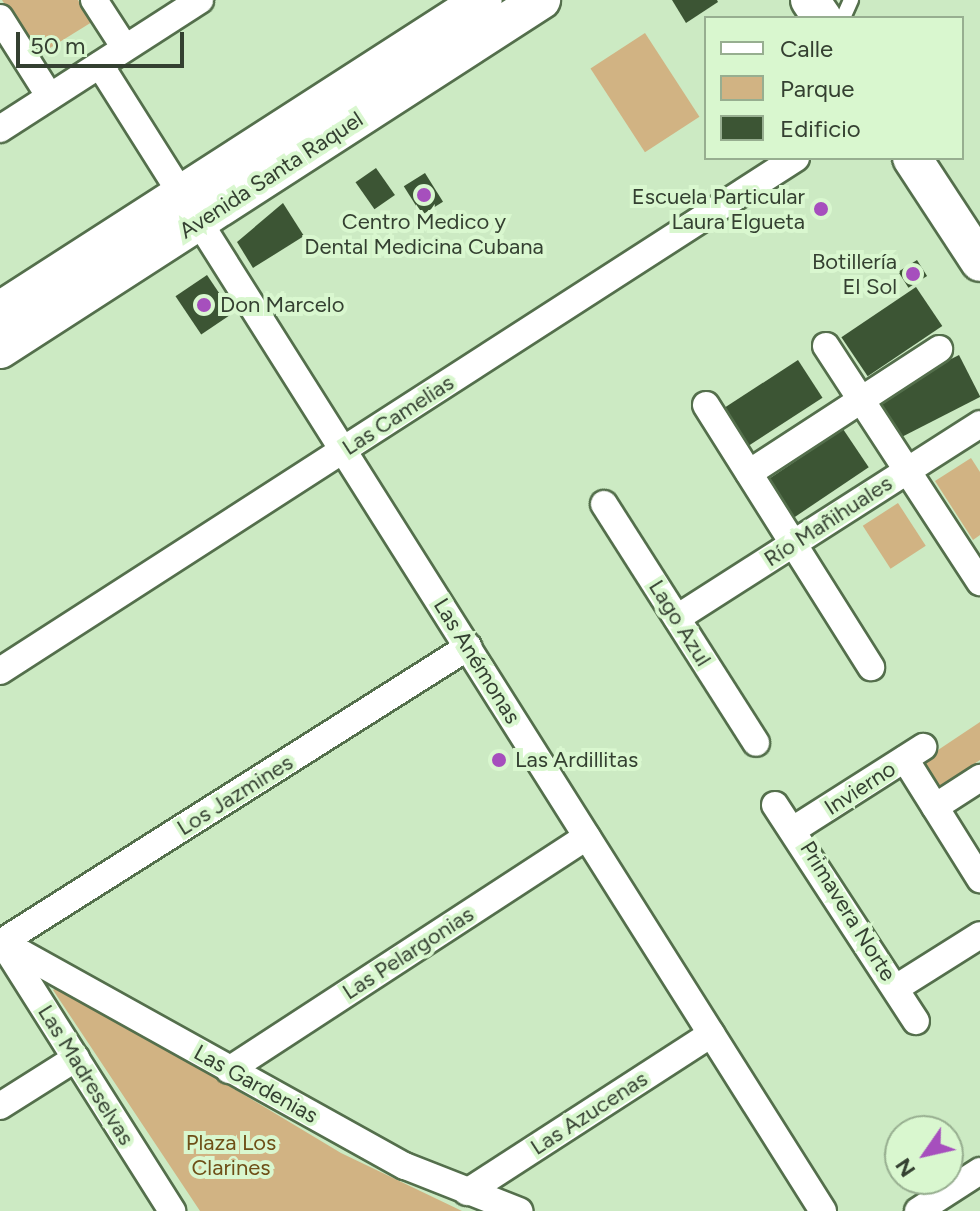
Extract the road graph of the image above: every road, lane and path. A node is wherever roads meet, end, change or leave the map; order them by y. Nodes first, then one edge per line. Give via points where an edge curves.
1 (94, 0) edge
2 (200, 0) edge
3 (483, 0) edge
4 (541, 0) edge
5 (0, 18) edge
6 (125, 48) junction
7 (100, 65) junction
8 (50, 97) junction
9 (0, 129) edge
10 (793, 160) edge
11 (913, 160) edge
12 (191, 206) junction
13 (980, 262) edge
14 (0, 311) edge
15 (826, 346) dead end
16 (0, 349) edge
17 (939, 349) dead end
18 (861, 400) junction
19 (706, 405) dead end
20 (980, 424) edge
21 (344, 450) junction
22 (907, 471) junction
23 (749, 473) junction
24 (604, 504) dead end
25 (793, 543) junction
26 (980, 582) edge
27 (677, 618) junction
28 (468, 647) junction
29 (871, 667) dead end
30 (0, 671) edge
31 (756, 743) dead end
32 (980, 778) edge
33 (775, 805) dead end
34 (935, 807) junction
35 (796, 828) junction
36 (587, 837) junction
37 (980, 879) edge
38 (980, 935) edge
39 (1, 940) edge
40 (896, 988) junction
41 (916, 1021) dead end
42 (711, 1034) junction
43 (76, 1058) junction
44 (229, 1070) junction
45 (0, 1106) edge
46 (980, 1171) edge
47 (467, 1192) junction
48 (172, 1211) edge
49 (519, 1211) edge
50 (823, 1211) edge
51 (918, 1211) edge

1 - 6 street
2 - 6 street
3 - 12 main road, Avenida Santa Raquel
4 - 12 main road, Avenida Santa Raquel
5 - 8 street
6 - 7 street
7 - 8 street
7 - 12 street, Las Anémonas
8 - 9 street
10 - 21 street, Las Camelias
11 - 13 main road
12 - 14 main road, Avenida Santa Raquel
12 - 16 main road, Avenida Santa Raquel
12 - 21 street, Las Anémonas
15 - 18 street
17 - 18 street
18 - 22 street
18 - 23 street
19 - 23 street
20 - 22 street, Río Mañihuales
21 - 28 street, Las Anémonas
21 - 30 street, Las Camelias
22 - 25 street, Río Mañihuales
22 - 26 street
23 - 25 street
24 - 27 street, Lago Azul
25 - 27 street, Río Mañihuales
25 - 29 street
27 - 31 street, Lago Azul
28 - 36 street, Las Anémonas
28 - 39 street, Los Jazmines
32 - 34 street
33 - 35 street, Primavera Norte
34 - 35 street, Invierno via 914,753
34 - 37 street
35 - 40 street, Primavera Norte
36 - 42 street, Las Anémonas
36 - 44 street, Las Pelargonias
38 - 40 street
39 - 43 street, Las Madreselvas
39 - 44 street, Las Gardenias
40 - 41 street, Primavera Norte
42 - 47 street, Las Azucenas
42 - 50 street, Las Anémonas
43 - 45 street
43 - 48 street, Las Madreselvas
44 - 47 street, Las Gardenias
46 - 51 street
47 - 49 street, Las Gardenias

